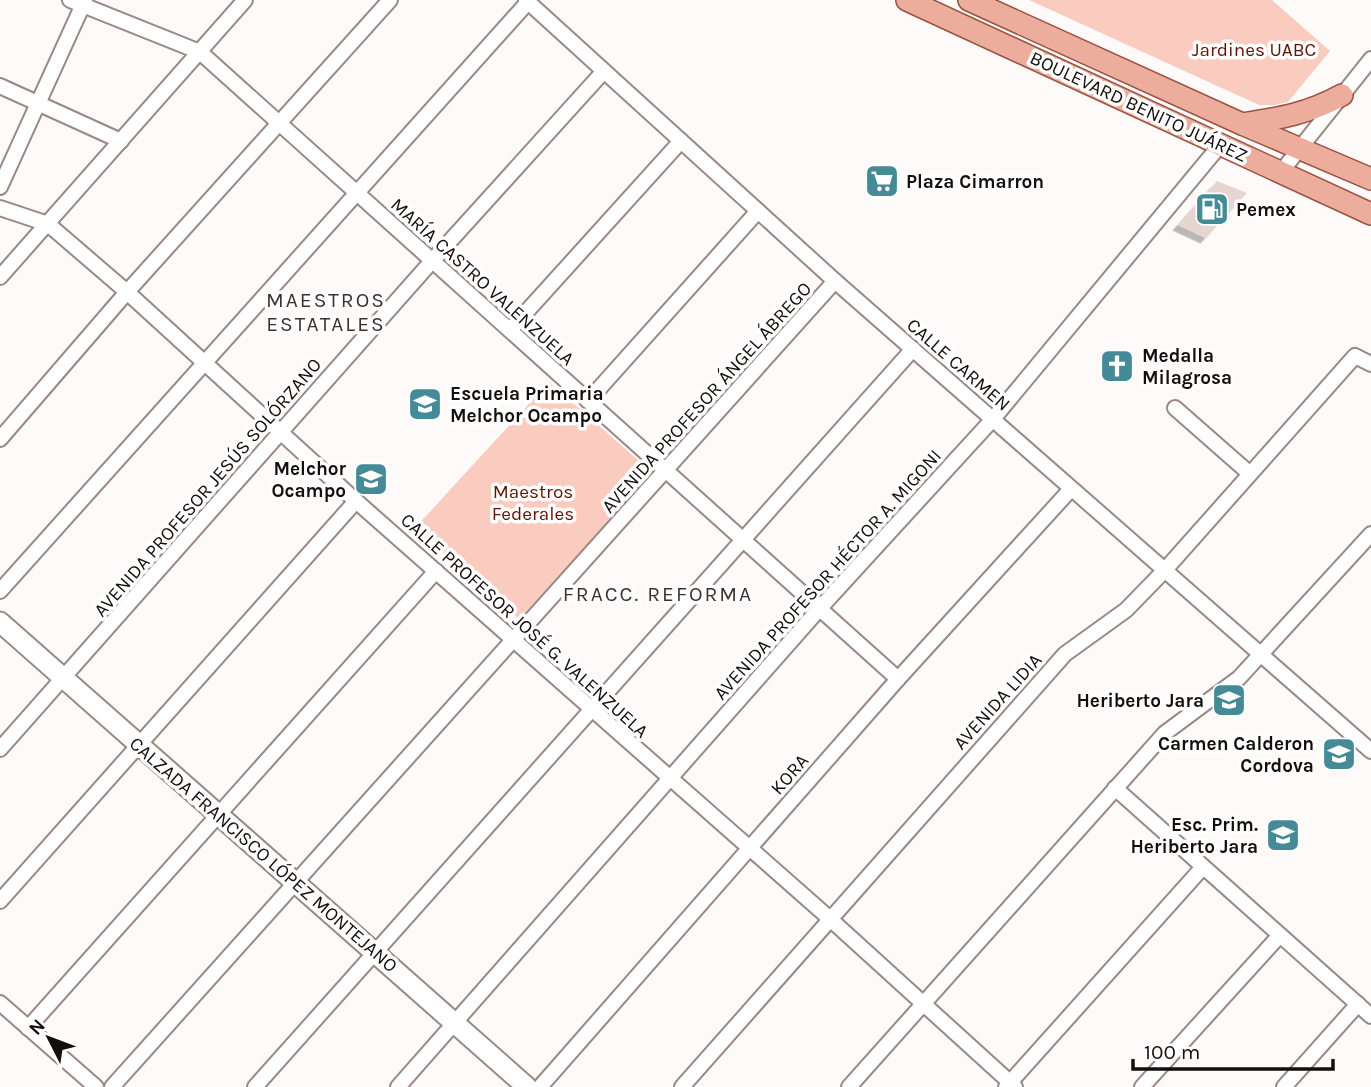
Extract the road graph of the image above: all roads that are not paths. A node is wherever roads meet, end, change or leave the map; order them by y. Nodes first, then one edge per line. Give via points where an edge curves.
1 (245, 0) edge
2 (390, 0) edge
3 (906, 0) edge
4 (969, 0) edge
5 (527, 1) edge
6 (79, 2) edge
7 (200, 51) junction
8 (1371, 59) edge
9 (604, 71) junction
10 (0, 86) edge
11 (1342, 95) junction
12 (38, 103) junction
13 (279, 122) junction
14 (1242, 124) junction
15 (121, 141) junction
16 (681, 141) junction
17 (1221, 144) junction
18 (1300, 149) junction
19 (1281, 172) junction
20 (1371, 179) edge
21 (0, 187) edge
22 (356, 192) junction
23 (0, 208) edge
24 (758, 211) junction
25 (1371, 214) edge
26 (48, 224) junction
27 (432, 261) junction
28 (0, 277) edge
29 (835, 281) junction
30 (127, 292) junction
31 (510, 330) junction
32 (913, 349) junction
33 (204, 362) junction
34 (1371, 364) edge
35 (587, 401) junction
36 (1175, 408) dead end
37 (993, 419) junction
38 (281, 432) junction
39 (0, 439) edge
40 (665, 471) junction
41 (1250, 473) junction
42 (1072, 489) junction
43 (356, 501) junction
44 (1371, 534) edge
45 (743, 538) junction
46 (436, 570) junction
47 (1164, 571) junction
48 (0, 591) edge
49 (820, 608) junction
50 (0, 622) edge
51 (513, 640) junction
52 (1261, 656) junction
53 (64, 678) junction
54 (898, 678) junction
55 (591, 709) junction
56 (1368, 742) edge
57 (139, 744) junction
58 (0, 749) edge
59 (670, 778) junction
60 (1115, 788) junction
61 (218, 816) junction
62 (750, 848) junction
63 (1203, 867) junction
64 (296, 883) junction
65 (0, 901) edge
66 (829, 918) junction
67 (1280, 935) junction
68 (375, 952) junction
69 (0, 1003) edge
70 (924, 1004) junction
71 (1358, 1004) junction
72 (1371, 1016) edge
73 (454, 1022) junction
74 (28, 1028) junction
75 (1010, 1085) edge
76 (96, 1087) edge
77 (113, 1087) edge
78 (255, 1087) edge
79 (398, 1087) edge
80 (527, 1087) edge
81 (540, 1087) edge
82 (682, 1087) edge
83 (849, 1087) edge
84 (1142, 1087) edge
85 (1284, 1087) edge

1 - 7 street
2 - 13 street
3 - 17 main road, BOULEVARD BENITO JUÁREZ
4 - 14 main road, BOULEVARD BENITO JUÁREZ
5 - 9 street, CALLE CARMEN
5 - 22 street
6 - 7 street
6 - 12 street
7 - 13 street, MARÍA CASTRO VALENZUELA
7 - 15 street
8 - 11 street
9 - 16 street, CALLE CARMEN
9 - 27 street, AVENIDA PROFESOR JESÚS SOLÓRZANO
10 - 12 street
11 - 14 main road via 1315,110
11 - 18 street
12 - 15 street
12 - 21 street
13 - 22 street, MARÍA CASTRO VALENZUELA
13 - 30 street
14 - 18 main road, BOULEVARD BENITO JUÁREZ
15 - 26 street
16 - 24 street, CALLE CARMEN
16 - 31 street
17 - 19 main road, BOULEVARD BENITO JUÁREZ
17 - 37 street, AVENIDA PROFESOR HÉCTOR A. MIGONI
18 - 19 street
18 - 20 main road, BOULEVARD BENITO JUÁREZ
19 - 25 main road, BOULEVARD BENITO JUÁREZ
22 - 27 street, MARÍA CASTRO VALENZUELA
22 - 33 street
23 - 26 street, CALLE PROFESOR JOSÉ G. VALENZUELA
24 - 29 street, CALLE CARMEN
24 - 35 street
26 - 28 street
26 - 30 street, CALLE PROFESOR JOSÉ G. VALENZUELA
27 - 31 street, MARÍA CASTRO VALENZUELA
27 - 38 street, AVENIDA PROFESOR JESÚS SOLÓRZANO
29 - 32 street, CALLE CARMEN
29 - 40 street, AVENIDA PROFESOR ÁNGEL ÁBREGO
30 - 33 street, CALLE PROFESOR JOSÉ G. VALENZUELA
30 - 39 street
31 - 35 street, MARÍA CASTRO VALENZUELA
32 - 37 street, CALLE CARMEN
32 - 45 street
33 - 38 street, CALLE PROFESOR JOSÉ G. VALENZUELA
33 - 48 street
34 - 41 street, AVENIDA LIDIA via 1355,356
35 - 40 street, MARÍA CASTRO VALENZUELA
36 - 41 street
37 - 42 street, CALLE CARMEN
37 - 49 street, AVENIDA PROFESOR HÉCTOR A. MIGONI
38 - 43 street, CALLE PROFESOR JOSÉ G. VALENZUELA
38 - 53 street, AVENIDA PROFESOR JESÚS SOLÓRZANO
40 - 45 street, MARÍA CASTRO VALENZUELA
40 - 51 street, AVENIDA PROFESOR ÁNGEL ÁBREGO
41 - 47 street, AVENIDA LIDIA
42 - 47 street, CALLE CARMEN
42 - 54 street, KORA
43 - 46 street, CALLE PROFESOR JOSÉ G. VALENZUELA
43 - 57 street
44 - 52 street
45 - 49 street, MARÍA CASTRO VALENZUELA
45 - 55 street
46 - 51 street, CALLE PROFESOR JOSÉ G. VALENZUELA
46 - 61 street
47 - 52 street, CALLE CARMEN
47 - 66 street, AVENIDA LIDIA via 1126,610 1065,654
49 - 54 street, MARÍA CASTRO VALENZUELA
49 - 59 street, AVENIDA PROFESOR HÉCTOR A. MIGONI
50 - 53 main road, CALZADA FRANCISCO LÓPEZ MONTEJANO
51 - 55 street, CALLE PROFESOR JOSÉ G. VALENZUELA
51 - 64 street, AVENIDA PROFESOR ÁNGEL ÁBREGO
52 - 56 street, CALLE CARMEN
52 - 60 street via 1226,689 1165,733
53 - 57 main road, CALZADA FRANCISCO LÓPEZ MONTEJANO
53 - 58 street, AVENIDA PROFESOR JESÚS SOLÓRZANO
54 - 62 street, KORA
55 - 59 street, CALLE PROFESOR JOSÉ G. VALENZUELA
55 - 68 street
57 - 61 main road, CALZADA FRANCISCO LÓPEZ MONTEJANO
57 - 65 street
59 - 62 street, CALLE PROFESOR JOSÉ G. VALENZUELA
59 - 73 street, AVENIDA PROFESOR HÉCTOR A. MIGONI
60 - 63 street
60 - 70 street
61 - 64 main road, CALZADA FRANCISCO LÓPEZ MONTEJANO
61 - 74 street
62 - 66 street, CALLE PROFESOR JOSÉ G. VALENZUELA
62 - 81 street, KORA
63 - 67 street
63 - 75 street
64 - 68 main road, CALZADA FRANCISCO LÓPEZ MONTEJANO
64 - 77 street, AVENIDA PROFESOR ÁNGEL ÁBREGO
66 - 70 street, CALLE PROFESOR JOSÉ G. VALENZUELA
66 - 82 street, AVENIDA LIDIA
67 - 71 street
67 - 84 street
68 - 73 main road, CALZADA FRANCISCO LÓPEZ MONTEJANO
68 - 78 street
69 - 74 street
70 - 75 street, CALLE PROFESOR JOSÉ G. VALENZUELA
70 - 83 street
71 - 72 street
71 - 85 street
73 - 79 street, AVENIDA PROFESOR HÉCTOR A. MIGONI
73 - 80 main road, CALZADA FRANCISCO LÓPEZ MONTEJANO
74 - 76 street

